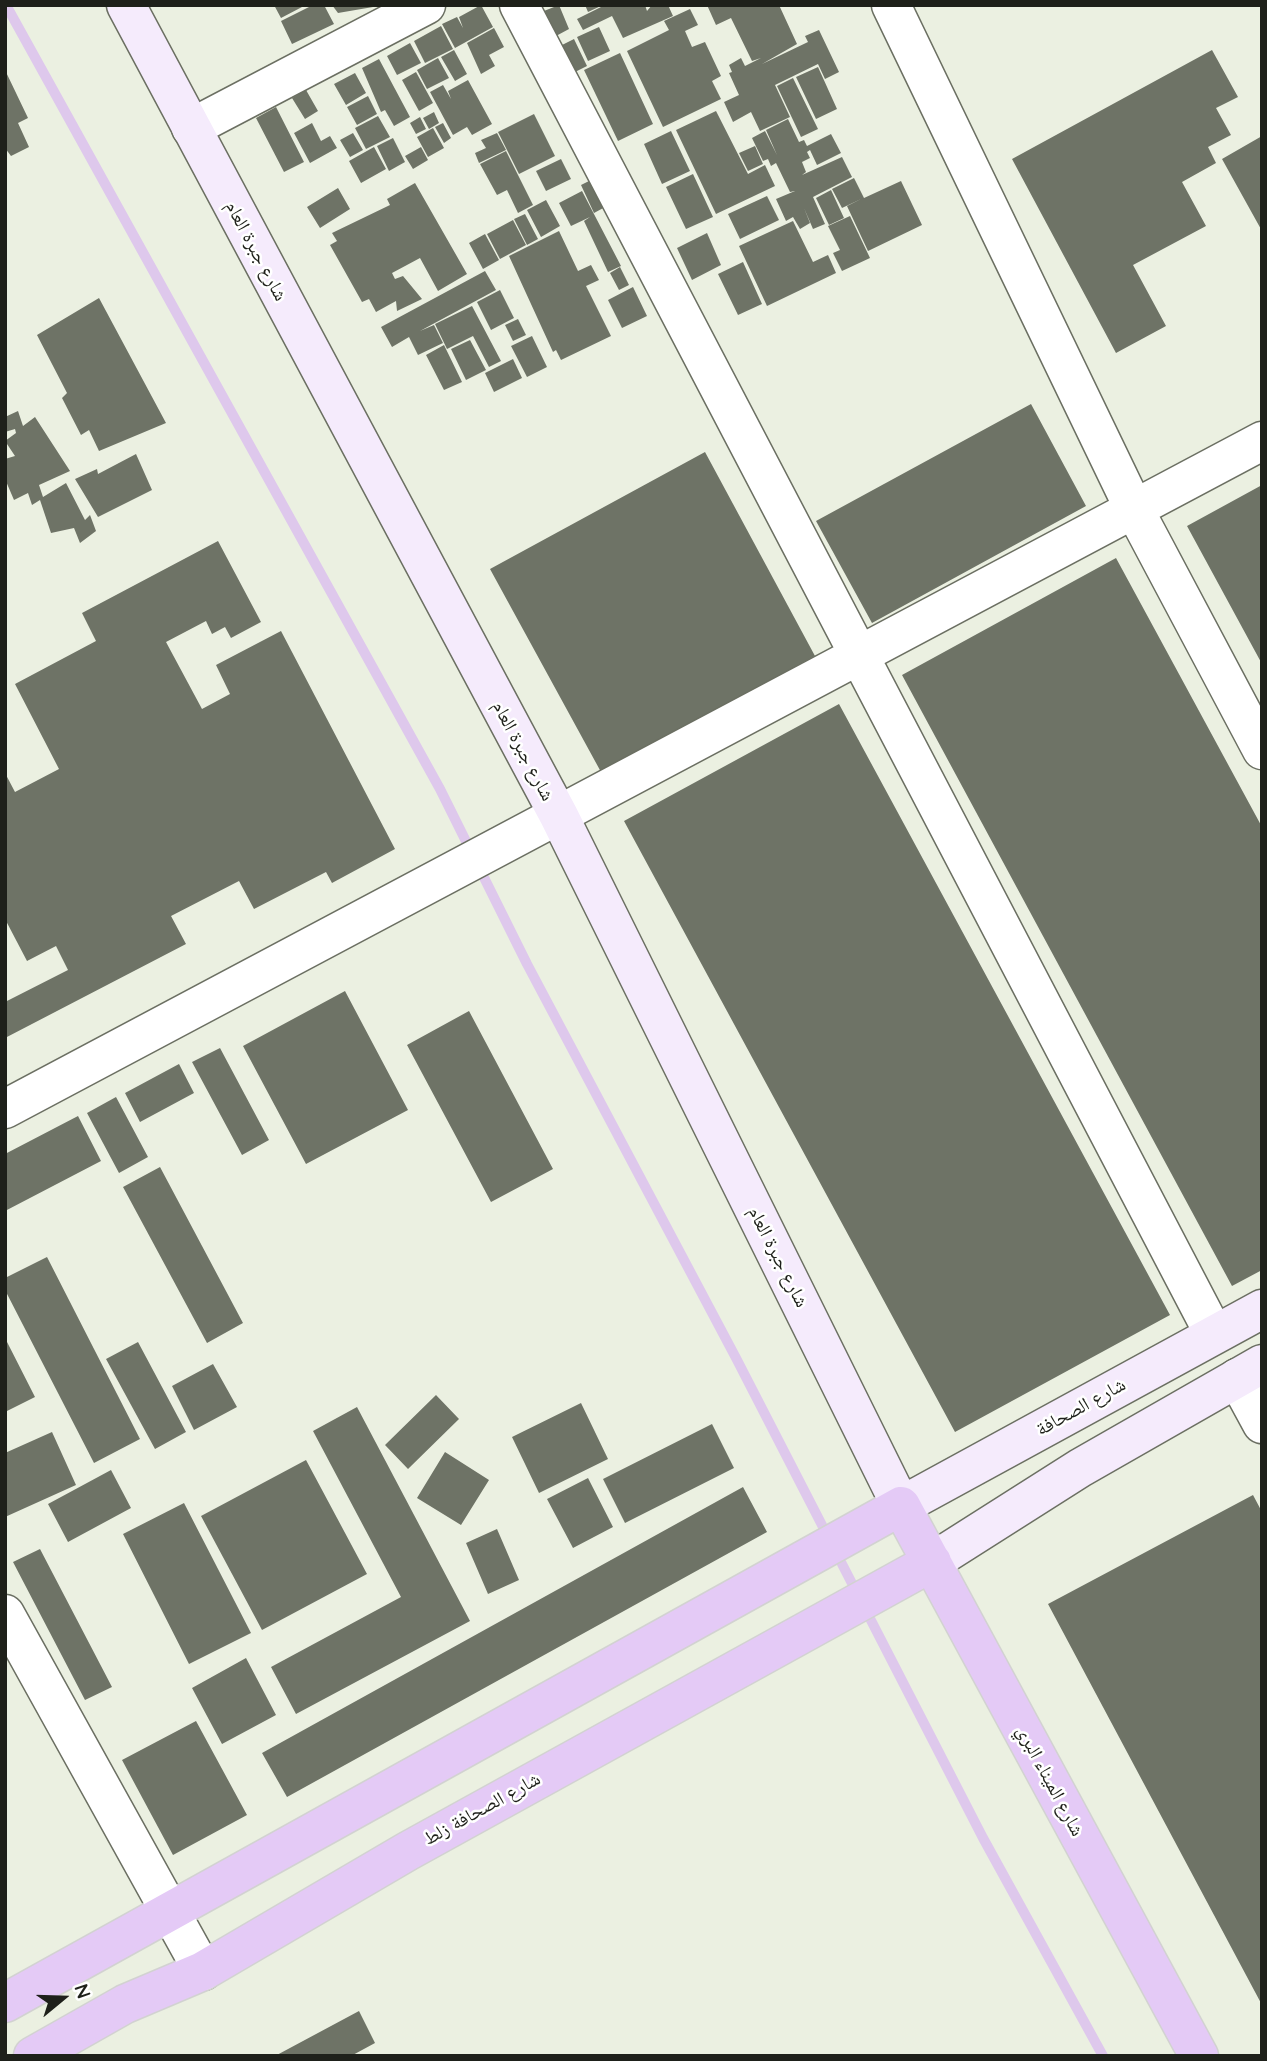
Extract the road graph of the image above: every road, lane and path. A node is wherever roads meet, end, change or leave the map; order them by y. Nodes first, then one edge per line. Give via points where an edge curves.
1 (126, 5) edge
2 (426, 5) edge
3 (519, 5) edge
4 (891, 5) edge
5 (191, 128) junction
6 (1262, 441) edge
7 (1134, 509) junction
8 (860, 655) junction
9 (1262, 750) edge
10 (559, 817) junction
11 (5, 1109) edge
12 (1262, 1309) edge
13 (1214, 1334) junction
14 (1250, 1371) edge
15 (1262, 1424) edge
16 (901, 1506) junction
17 (932, 1562) junction
18 (5, 1614) edge
19 (169, 1910) junction
20 (203, 1971) junction
21 (5, 2003) edge
22 (33, 2056) edge
23 (1199, 2056) edge

1 - 5 main road, شارع جبرة العام
2 - 5 street
3 - 8 street
4 - 7 street
5 - 10 main road, شارع جبرة العام
6 - 7 street
7 - 8 street
7 - 9 street
8 - 10 street
8 - 13 street
10 - 11 street
10 - 16 main road, شارع جبرة العام
12 - 13 main road, شارع الصحافة
13 - 16 main road, شارع الصحافة
14 - 15 street
14 - 17 main road via 1080,1468
16 - 17 highway, شارع الميناء البري
16 - 19 highway
17 - 20 highway, شارع الصحافة زلط via 408,1851
17 - 23 highway, شارع الميناء البري
18 - 19 street
19 - 20 street
19 - 21 highway
20 - 22 highway, شارع الصحافة زلط via 125,2004

